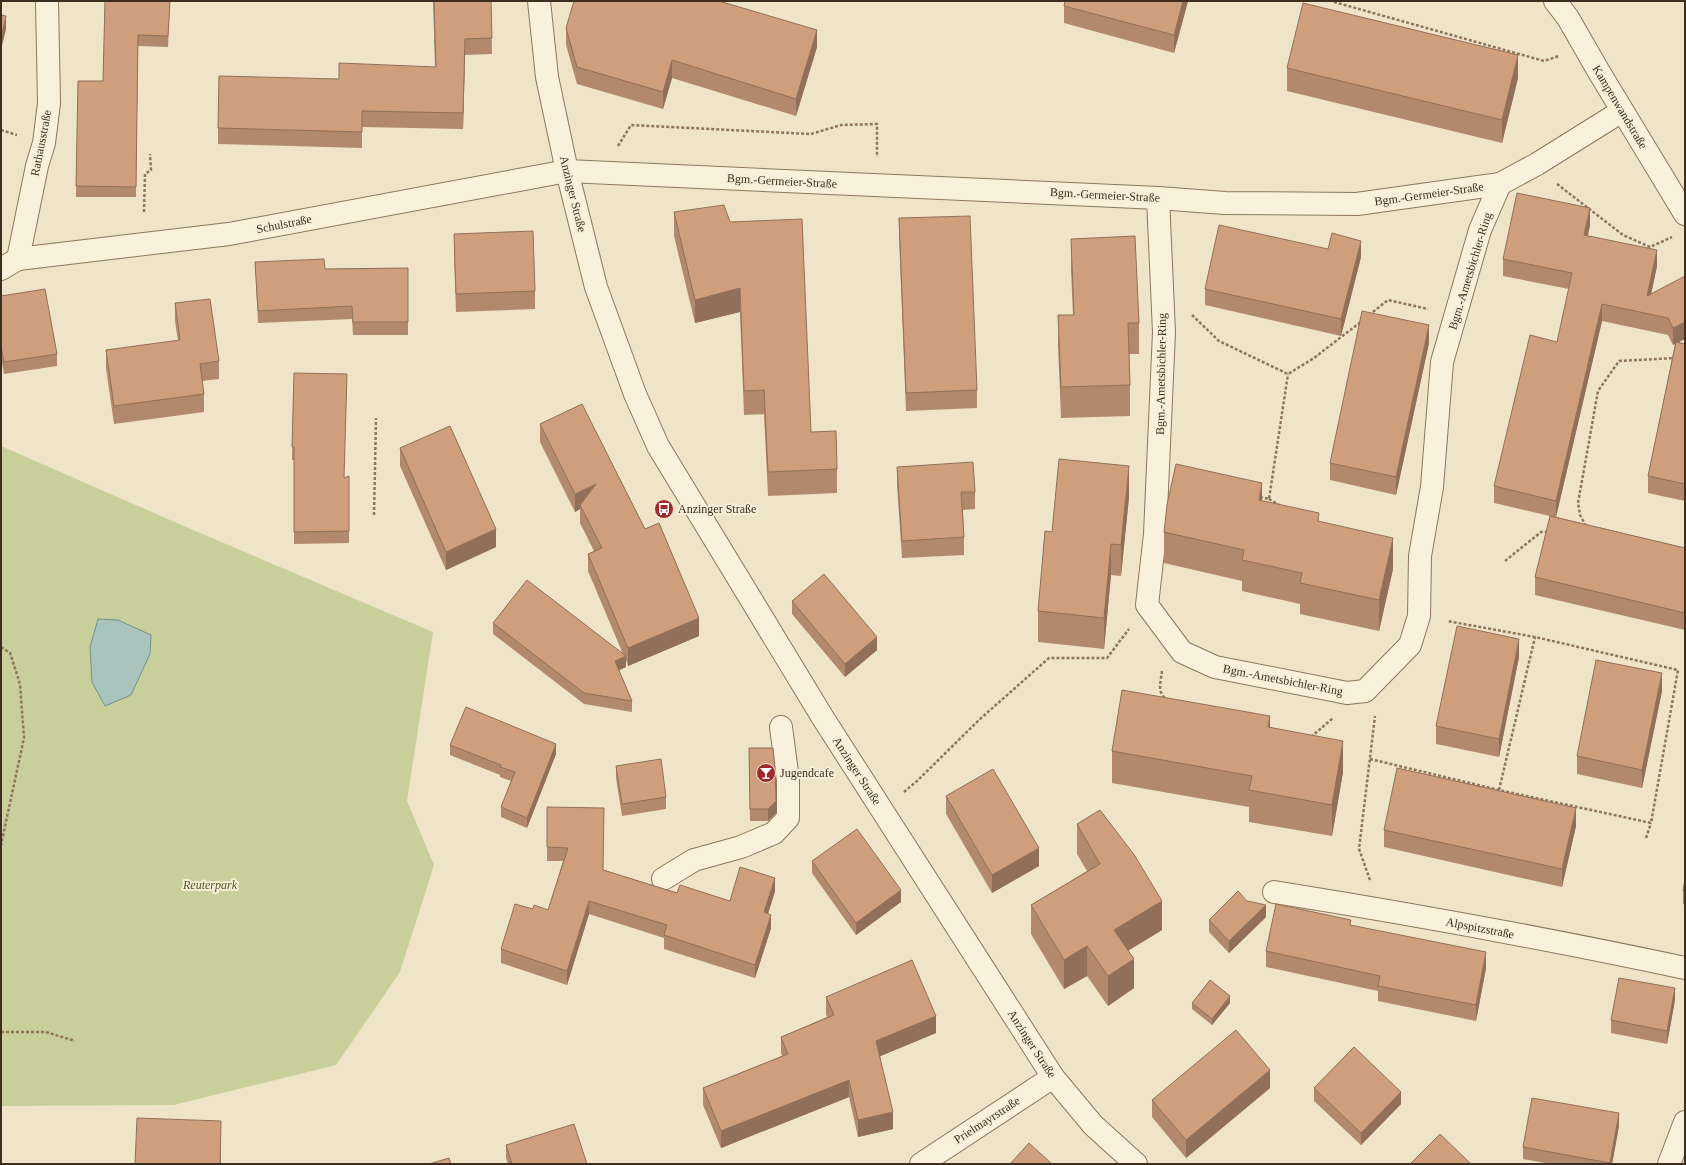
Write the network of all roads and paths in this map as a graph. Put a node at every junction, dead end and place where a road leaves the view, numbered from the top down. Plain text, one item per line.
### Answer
1 (47, 1) edge
2 (539, 1) edge
3 (1555, 1) edge
4 (1334, 2) dead end
5 (1565, 54) dead end
6 (1622, 111) junction
7 (618, 146) dead end
8 (150, 154) dead end
9 (877, 162) dead end
10 (1537, 164) junction
11 (567, 172) junction
12 (1500, 184) junction
13 (1158, 198) junction
14 (144, 212) dead end
15 (1685, 214) edge
16 (1674, 236) dead end
17 (10, 264) edge
18 (1162, 285) junction
19 (1456, 315) junction
20 (1678, 357) edge
21 (1288, 374) junction
22 (376, 418) dead end
23 (1254, 496) edge
24 (1269, 499) junction
25 (1282, 507) edge
26 (374, 515) dead end
27 (1588, 530) edge
28 (1549, 532) edge
29 (1505, 561) dead end
30 (1147, 605) junction
31 (1419, 616) junction
32 (1170, 635) junction
33 (1534, 637) junction
34 (1, 647) edge
35 (1372, 684) junction
36 (1168, 700) edge
37 (781, 727) dead end
38 (1304, 736) edge
39 (1370, 759) junction
40 (1499, 790) junction
41 (900, 795) dead end
42 (1651, 823) junction
43 (1646, 838) dead end
44 (1, 845) edge
45 (663, 880) dead end
46 (1371, 882) dead end
47 (1274, 892) dead end
48 (1685, 968) edge
49 (1, 1032) edge
50 (75, 1041) dead end
51 (1053, 1077) junction
52 (1685, 1122) edge
53 (921, 1164) edge
54 (1136, 1164) edge
55 (1669, 1164) edge

1 - 17 street, Rathausstraße
2 - 11 street, Anzinger Straße
3 - 6 street, Kampenwandstraße
4 - 5 path
6 - 10 street, Bgm.-Germeier-Straße
6 - 15 street, Kampenwandstraße
7 - 9 path
8 - 14 path
10 - 12 street, Bgm.-Germeier-Straße
10 - 16 path
11 - 13 street, Bgm.-Germeier-Straße
11 - 17 street, Schulstraße
11 - 51 street, Anzinger Straße
12 - 13 street, Bgm.-Germeier-Straße
12 - 19 street, Bgm.-Ametsbichler-Ring
13 - 18 street, Bgm.-Ametsbichler-Ring
18 - 21 path
18 - 30 street, Bgm.-Ametsbichler-Ring
19 - 21 path
19 - 31 street, Bgm.-Ametsbichler-Ring
20 - 27 path
21 - 24 path
22 - 26 path
23 - 24 path
24 - 25 path
28 - 29 path
30 - 32 street, Bgm.-Ametsbichler-Ring
30 - 41 path
31 - 33 path
31 - 35 street, Bgm.-Ametsbichler-Ring
32 - 35 street, Bgm.-Ametsbichler-Ring
32 - 36 path
33 - 40 path
33 - 42 path
34 - 44 path
35 - 38 path
35 - 39 path
37 - 45 street
39 - 40 path
39 - 46 path
40 - 42 path
42 - 43 path
47 - 48 street, Alpspitzstraße
49 - 50 path
51 - 53 street, Prielmayrstraße
51 - 54 street, Anzinger Straße
52 - 55 street

